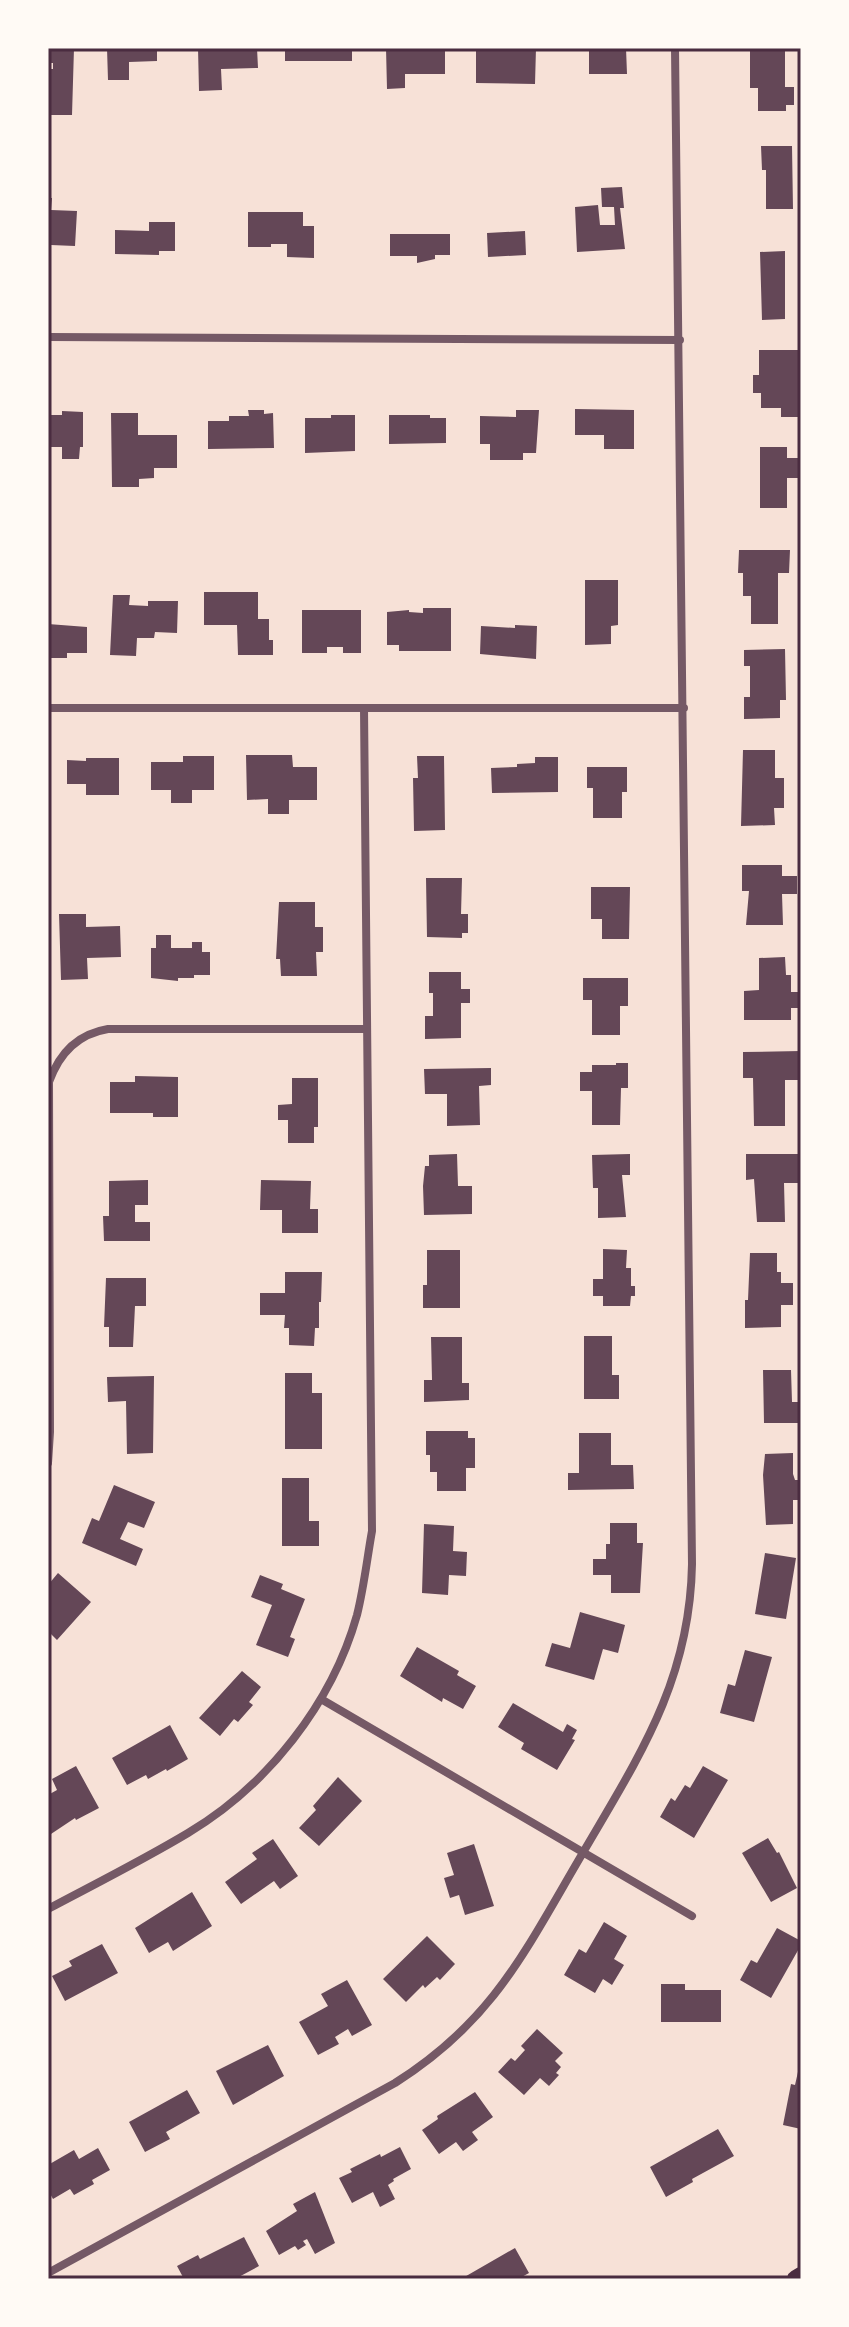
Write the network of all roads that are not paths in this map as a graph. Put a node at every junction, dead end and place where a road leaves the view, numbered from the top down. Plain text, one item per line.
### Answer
1 (675, 48) edge
2 (48, 337) edge
3 (680, 340) junction
4 (48, 708) edge
5 (364, 708) junction
6 (684, 708) junction
7 (367, 1029) junction
8 (48, 1463) edge
9 (321, 1699) junction
10 (583, 1852) junction
11 (48, 1909) edge
12 (692, 1916) dead end
13 (48, 2273) edge

1 - 3 street
2 - 3 street
3 - 6 street
4 - 5 street
5 - 6 street
5 - 7 street
6 - 10 street
7 - 8 street
7 - 9 street
9 - 10 street
9 - 11 street
10 - 12 street
10 - 13 street

